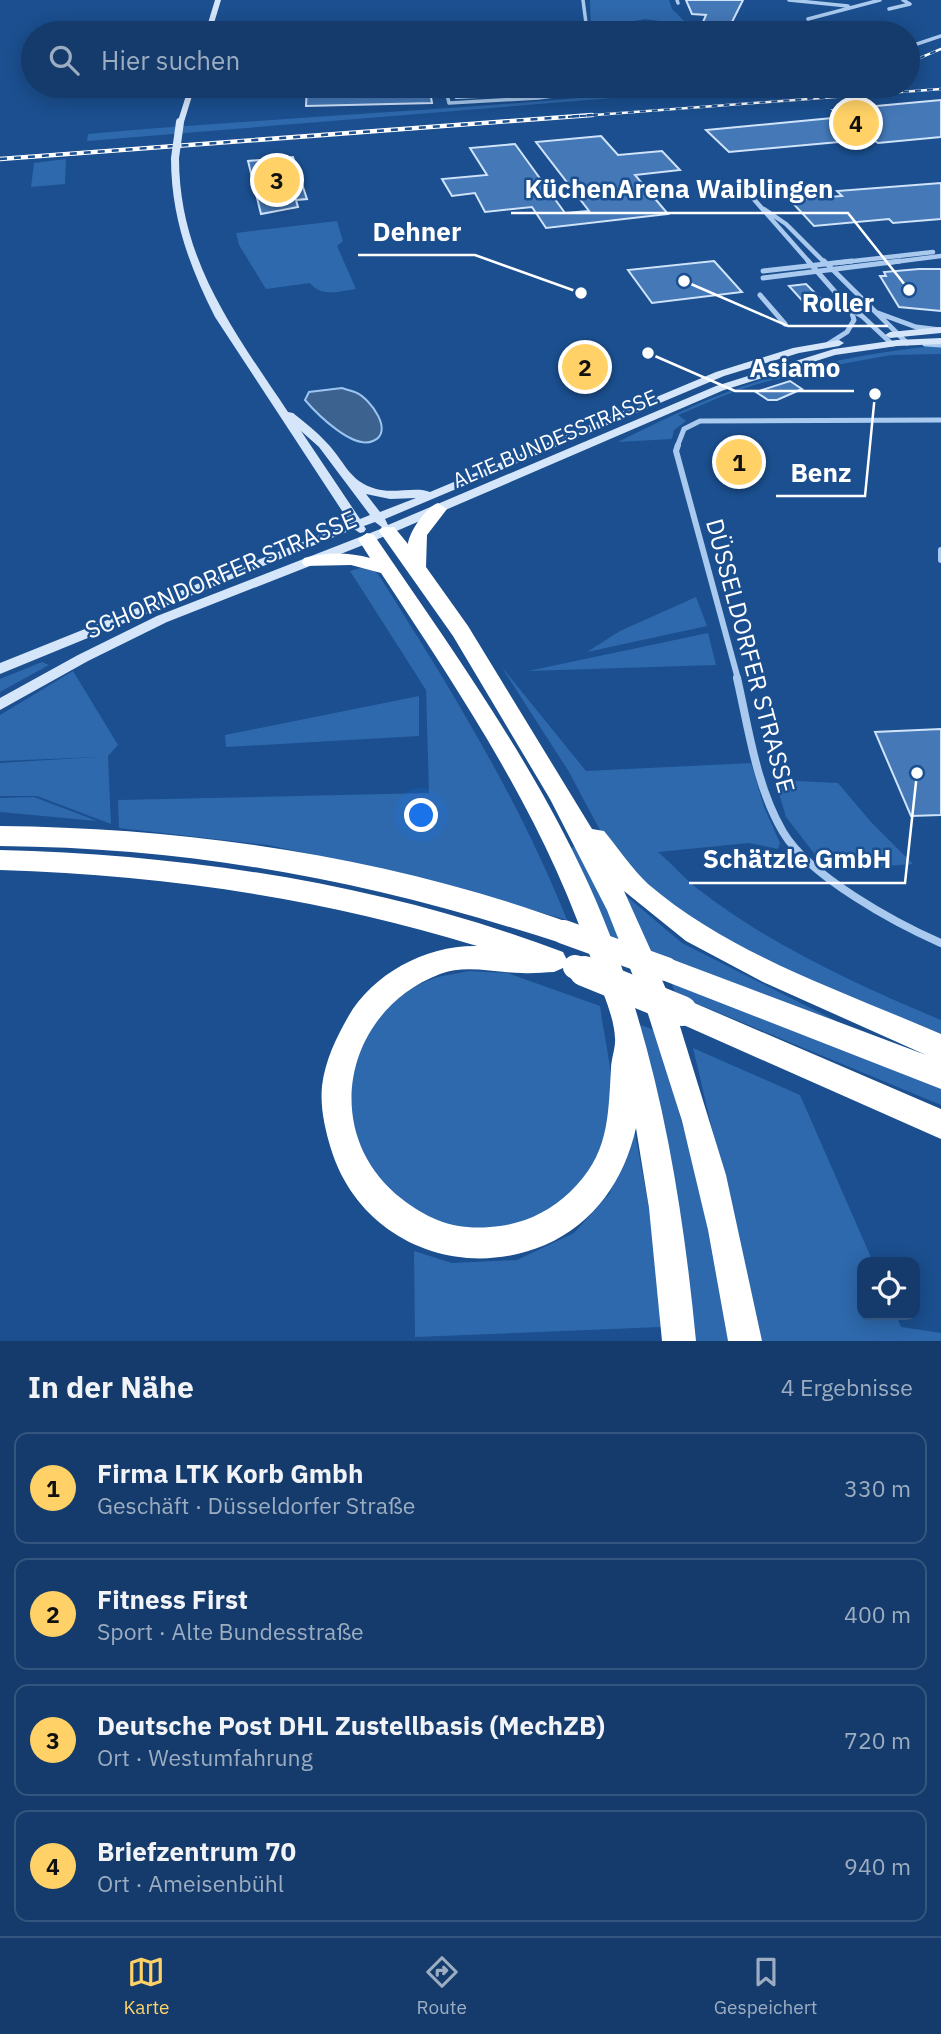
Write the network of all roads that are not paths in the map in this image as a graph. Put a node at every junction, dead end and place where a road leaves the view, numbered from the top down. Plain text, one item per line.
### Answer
1 (218, 0) edge
2 (583, 0) edge
3 (789, 0) edge
4 (880, 0) edge
5 (903, 0) edge
6 (854, 7) junction
7 (889, 9) dead end
8 (808, 19) dead end
9 (212, 21) edge
10 (586, 21) edge
11 (941, 36) edge
12 (920, 43) edge
13 (188, 98) edge
14 (448, 98) edge
15 (538, 98) edge
16 (744, 188) dead end
17 (764, 209) junction
18 (941, 253) edge
19 (818, 257) junction
20 (825, 264) junction
21 (852, 264) junction
22 (812, 266) junction
23 (831, 270) junction
24 (763, 271) dead end
25 (815, 272) junction
26 (763, 278) dead end
27 (839, 278) junction
28 (760, 295) dead end
29 (850, 309) junction
30 (871, 309) junction
31 (785, 324) dead end
32 (941, 330) edge
33 (891, 338) junction
34 (941, 343) edge
35 (828, 344) junction
36 (285, 412) junction
37 (941, 420) edge
38 (354, 483) junction
39 (439, 500) junction
40 (383, 523) junction
41 (362, 532) junction
42 (311, 562) junction
43 (416, 568) junction
44 (387, 569) junction
45 (0, 669) edge
46 (0, 705) edge
47 (571, 815) junction
48 (0, 836) edge
49 (0, 860) edge
50 (941, 943) edge
51 (565, 964) junction
52 (630, 1039) junction
53 (941, 1048) edge
54 (941, 1075) edge
55 (941, 1124) edge
56 (679, 1341) edge
57 (745, 1341) edge

1 - 9 main road
2 - 10 street
3 - 6 street
4 - 6 street
5 - 7 street
6 - 8 street
11 - 12 street
13 - 36 main road, bridge
14 - 15 street
16 - 17 street
17 - 19 street
17 - 22 street
18 - 21 street
19 - 20 street
19 - 21 street
20 - 21 street
20 - 22 street
20 - 23 street
21 - 23 street
21 - 27 street
22 - 24 street
22 - 25 street
23 - 25 street
23 - 27 street
25 - 26 street
25 - 29 street
27 - 30 street
28 - 31 street
29 - 33 street
29 - 35 street
30 - 32 street
30 - 33 street
32 - 33 main road, ALTE BUNDESSTRASSE
33 - 34 main road, ALTE BUNDESSTRASSE
33 - 35 main road, ALTE BUNDESSTRASSE
33 - 39 main road, ALTE BUNDESSTRASSE
35 - 39 main road, ALTE BUNDESSTRASSE
36 - 38 main road
36 - 41 main road
37 - 50 street, DÜSSELDORFER STRASSE
38 - 39 main road
38 - 40 main road
39 - 40 main road, ALTE BUNDESSTRASSE
39 - 43 highway
40 - 41 main road, SCHORNDORFER STRASSE
40 - 43 highway
41 - 42 main road, SCHORNDORFER STRASSE
41 - 44 highway
41 - 45 main road, SCHORNDORFER STRASSE
42 - 44 highway
42 - 46 main road, SCHORNDORFER STRASSE
43 - 47 highway
44 - 52 highway
47 - 53 highway
47 - 57 highway
48 - 54 highway, bridge
49 - 51 highway
51 - 52 highway
51 - 55 highway, bridge
52 - 56 highway

